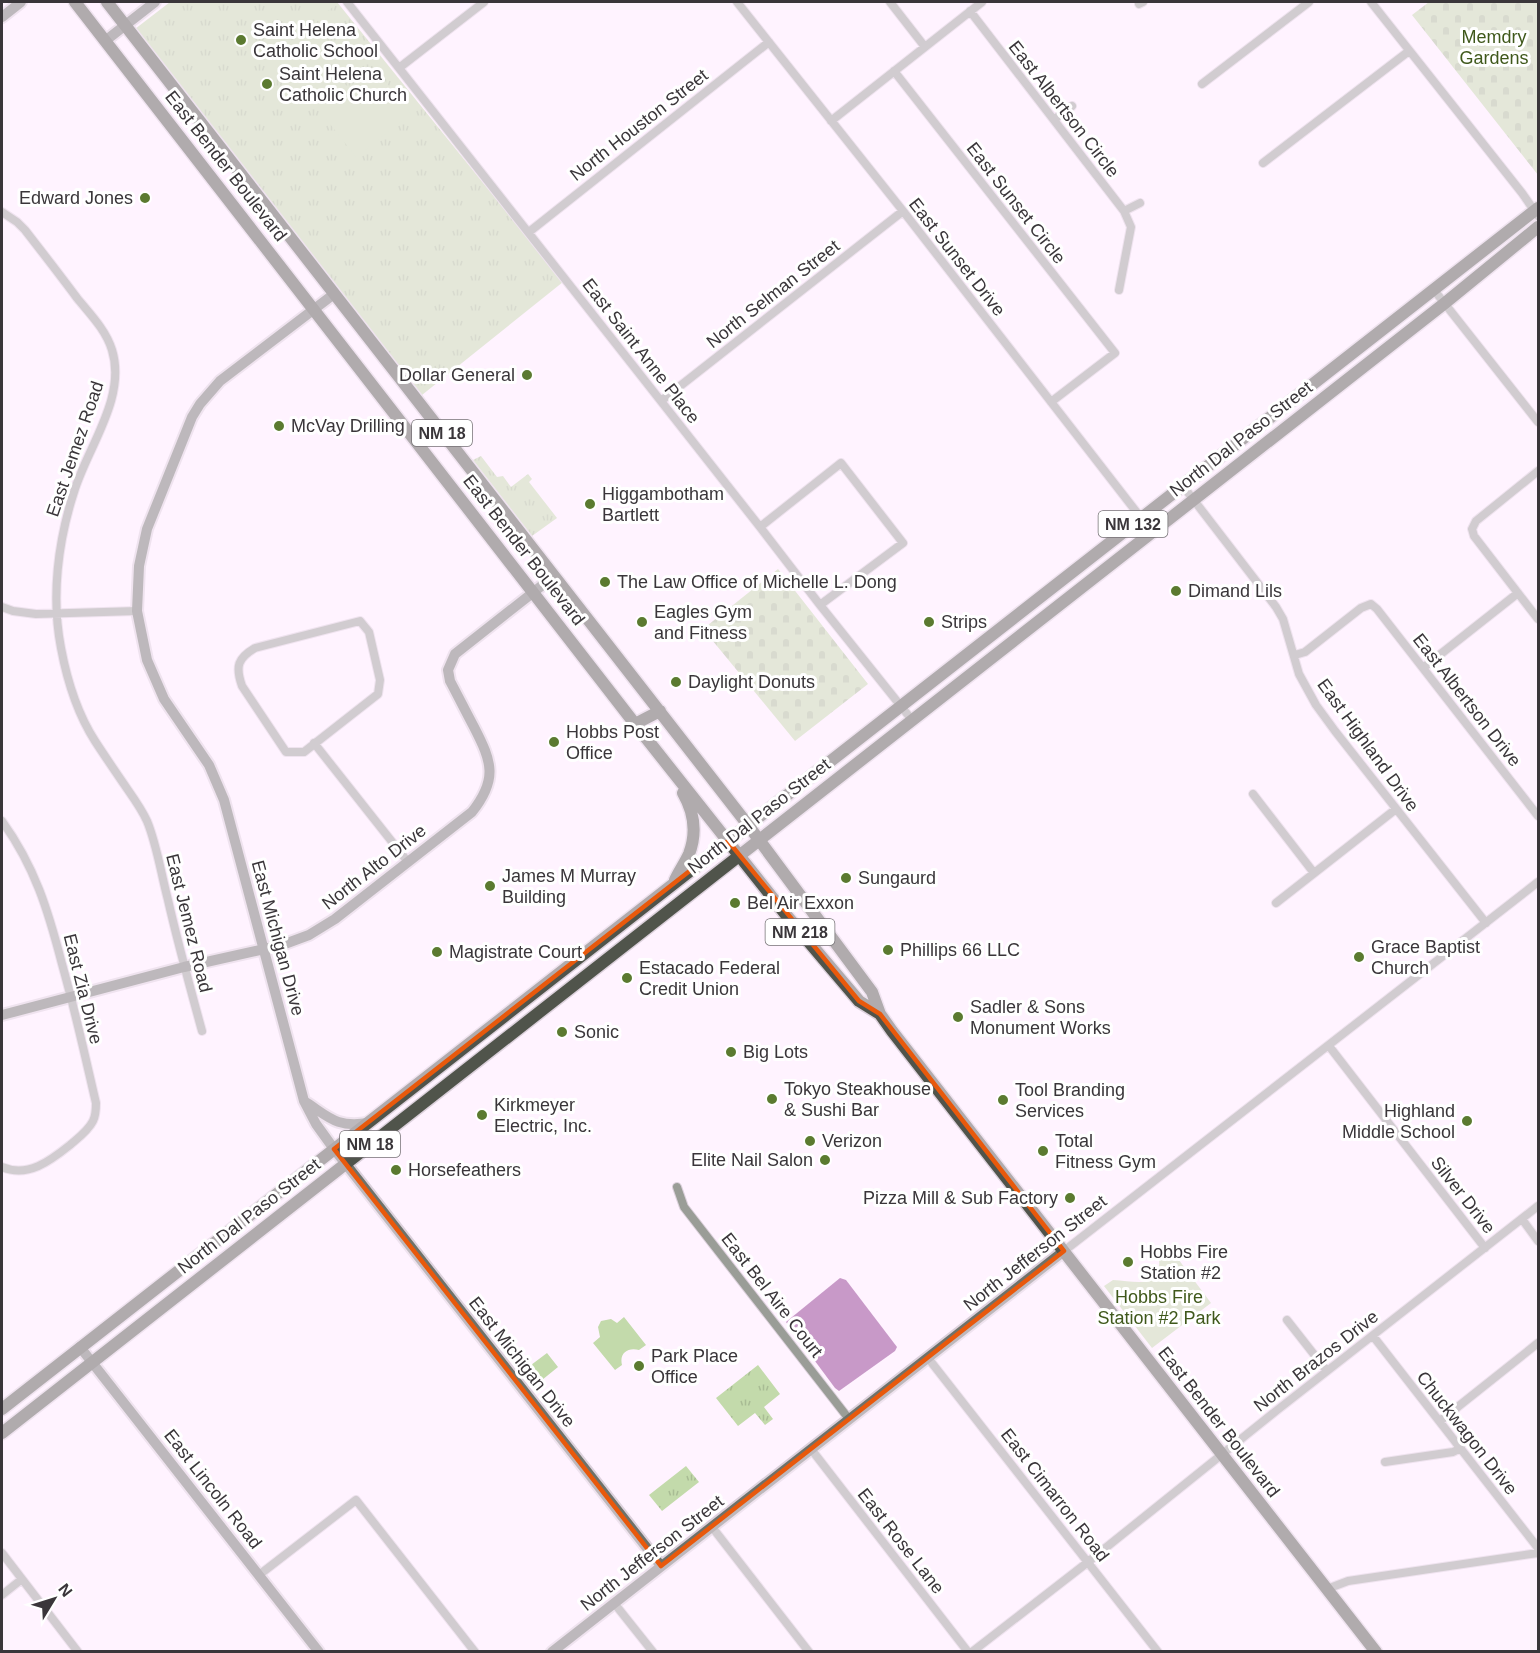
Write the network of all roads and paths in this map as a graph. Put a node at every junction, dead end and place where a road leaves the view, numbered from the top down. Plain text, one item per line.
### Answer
1 (21, 2) edge
2 (75, 2) edge
3 (106, 2) edge
4 (155, 2) edge
5 (347, 2) edge
6 (484, 2) edge
7 (737, 2) edge
8 (890, 2) edge
9 (982, 2) edge
10 (1309, 2) edge
11 (1371, 2) edge
12 (970, 11) junction
13 (2, 17) edge
14 (125, 25) junction
15 (105, 41) junction
16 (769, 42) junction
17 (925, 47) junction
18 (1409, 51) junction
19 (399, 68) junction
20 (894, 71) junction
21 (1202, 84) dead end
22 (1072, 106) dead end
23 (1054, 119) junction
24 (831, 120) junction
25 (1263, 163) dead end
26 (1140, 203) dead end
27 (903, 211) junction
28 (1124, 211) junction
29 (1537, 211) edge
30 (2, 212) edge
31 (1539, 227) edge
32 (529, 232) junction
33 (1119, 290) dead end
34 (1434, 290) junction
35 (334, 294) junction
36 (1445, 303) junction
37 (314, 309) junction
38 (661, 401) junction
39 (1051, 402) junction
40 (1539, 422) edge
41 (1539, 471) edge
42 (1183, 486) junction
43 (1193, 500) junction
44 (1142, 518) junction
45 (760, 527) junction
46 (1152, 532) junction
47 (554, 576) junction
48 (534, 592) junction
49 (1518, 593) junction
50 (820, 605) junction
51 (2, 607) edge
52 (137, 611) junction
53 (56, 613) junction
54 (1539, 619) edge
55 (1294, 655) junction
56 (1423, 668) junction
57 (901, 706) junction
58 (660, 711) junction
59 (912, 720) junction
60 (635, 724) junction
61 (314, 743) junction
62 (678, 778) junction
63 (1253, 794) dead end
64 (1396, 809) junction
65 (1539, 816) edge
66 (2, 821) edge
67 (748, 825) junction
68 (760, 839) junction
69 (728, 841) junction
70 (739, 855) junction
71 (408, 862) junction
72 (1314, 873) junction
73 (1539, 882) edge
74 (673, 884) junction
75 (1276, 903) dead end
76 (1486, 923) junction
77 (265, 949) junction
78 (184, 968) junction
79 (71, 997) junction
80 (880, 1014) junction
81 (2, 1015) edge
82 (202, 1031) dead end
83 (1329, 1046) junction
84 (304, 1101) junction
85 (368, 1123) junction
86 (334, 1149) junction
87 (345, 1164) junction
88 (2, 1170) edge
89 (677, 1187) dead end
90 (1539, 1206) edge
91 (1522, 1220) junction
92 (1539, 1241) edge
93 (1485, 1248) junction
94 (1064, 1251) junction
95 (1287, 1320) dead end
96 (1372, 1336) junction
97 (1539, 1343) edge
98 (80, 1347) junction
99 (928, 1358) junction
100 (92, 1362) junction
101 (1327, 1371) junction
102 (2, 1409) edge
103 (849, 1419) junction
104 (1440, 1421) junction
105 (2, 1433) edge
106 (1461, 1448) junction
107 (811, 1449) junction
108 (1221, 1454) junction
109 (1385, 1462) dead end
110 (712, 1527) junction
111 (1539, 1548) edge
112 (2, 1553) edge
113 (1539, 1553) edge
114 (1088, 1562) junction
115 (661, 1566) junction
116 (259, 1575) junction
117 (22, 1579) junction
118 (1327, 1589) junction
119 (2, 1595) edge
120 (615, 1603) junction
121 (78, 1652) edge
122 (319, 1652) edge
123 (475, 1652) edge
124 (552, 1652) edge
125 (653, 1652) edge
126 (809, 1652) edge
127 (970, 1652) edge
128 (1158, 1652) edge
129 (1376, 1652) edge

1 - 13 street
2 - 15 main road, NM 18
3 - 14 main road, NM 18
4 - 14 street
5 - 19 street, East Saint Anne Place
6 - 19 street
7 - 16 street, East Sunset Drive
8 - 17 street
9 - 12 street
10 - 21 street
11 - 18 street
12 - 17 street
12 - 23 street, East Albertson Circle
14 - 15 street
14 - 35 main road, East Bender Boulevard / NM 18
15 - 37 main road, East Bender Boulevard / NM 18
16 - 24 street, East Sunset Drive
16 - 32 street, North Houston Street
17 - 20 street
18 - 25 street
18 - 29 street
19 - 32 street, East Saint Anne Place
20 - 24 street
20 - 39 street, East Sunset Circle
22 - 23 street
23 - 28 street, East Albertson Circle
24 - 27 street, East Sunset Drive
26 - 28 street
27 - 38 street, North Selman Street
27 - 39 street, East Sunset Drive
28 - 33 street
29 - 34 main road, North Dal Paso Street / NM 132
30 - 53 street, East Jemez Road
31 - 36 main road, North Dal Paso Street / NM 132
32 - 38 street, East Saint Anne Place
34 - 36 street
34 - 42 main road, North Dal Paso Street / NM 132
35 - 37 street, East Michigan Drive
35 - 47 main road, East Bender Boulevard / NM 18
36 - 40 street
36 - 43 main road, North Dal Paso Street / NM 132
37 - 48 main road, East Bender Boulevard / NM 18
37 - 52 street, East Michigan Drive
38 - 45 street, East Saint Anne Place
39 - 44 street, East Sunset Drive
41 - 49 street
42 - 43 street, East Highland Drive
42 - 44 main road, North Dal Paso Street / NM 132
43 - 46 main road, North Dal Paso Street / NM 132
43 - 55 street, East Highland Drive
44 - 46 street, East Sunset Drive
44 - 57 main road, North Dal Paso Street / NM 132
45 - 50 street, East Saint Anne Place
45 - 50 street
46 - 59 main road, North Dal Paso Street / NM 132
47 - 48 street, North Alto Drive
47 - 58 main road, East Bender Boulevard / NM 18
48 - 60 main road, East Bender Boulevard / NM 18
48 - 71 street, North Alto Drive
49 - 54 street
49 - 56 street
50 - 57 street, East Saint Anne Place
51 - 53 street
52 - 53 street
52 - 77 street, East Michigan Drive
53 - 78 street, East Jemez Road
55 - 56 street, East Albertson Drive
55 - 64 street, East Highland Drive
56 - 65 street, East Albertson Drive
57 - 59 street, East Saint Anne Place
57 - 67 main road, North Dal Paso Street / NM 132
58 - 60 main road
58 - 67 main road, East Bender Boulevard / NM 18
59 - 68 main road, North Dal Paso Street / NM 132
60 - 62 main road, East Bender Boulevard / NM 18
61 - 61 street
61 - 71 street
62 - 69 main road, East Bender Boulevard / NM 18
62 - 74 main road
63 - 72 street
64 - 72 street
64 - 76 street, East Highland Drive
66 - 79 street, East Zia Drive
67 - 68 main road, East Bender Boulevard / NM 18
67 - 69 main road, North Dal Paso Street / NM 132
68 - 70 main road, North Dal Paso Street / NM 132
68 - 80 main road, East Bender Boulevard
69 - 70 main road, East Bender Boulevard / NM 218
69 - 74 main road, North Dal Paso Street / NM 18
70 - 80 main road, East Bender Boulevard / NM 218
70 - 87 main road, North Dal Paso Street / NM 18
71 - 77 street, North Alto Drive
72 - 75 street
73 - 76 street, North Jefferson Street
74 - 85 main road, North Dal Paso Street / NM 18
76 - 83 street, North Jefferson Street
77 - 78 street, North Alto Drive
77 - 84 street, East Michigan Drive
78 - 79 street, North Alto Drive
78 - 82 street, East Jemez Road
79 - 81 street, North Alto Drive
79 - 88 street, East Zia Drive
80 - 94 main road, East Bender Boulevard / NM 218
83 - 93 street, Silver Drive
83 - 94 street, North Jefferson Street
84 - 85 street
84 - 86 street, East Michigan Drive
85 - 86 main road, North Dal Paso Street / NM 18
86 - 87 street, East Michigan Drive
86 - 98 main road, North Dal Paso Street / NM 18
87 - 100 main road, North Dal Paso Street / NM 18
87 - 115 street, East Michigan Drive
89 - 103 street, East Bel Aire Court
90 - 91 street, North Brazos Drive
91 - 92 street
91 - 93 street, North Brazos Drive
93 - 96 street, North Brazos Drive
94 - 99 street, North Jefferson Street
94 - 108 main road, East Bender Boulevard / NM 218
95 - 101 street
96 - 101 street, North Brazos Drive
96 - 104 street, Chuckwagon Drive
97 - 104 street
98 - 100 street, East Lincoln Road
98 - 102 main road, North Dal Paso Street / NM 18
99 - 103 street, North Jefferson Street
99 - 114 street, East Cimarron Road
100 - 105 main road, North Dal Paso Street / NM 18
100 - 116 street, East Lincoln Road
101 - 108 street, North Brazos Drive
103 - 107 street, North Jefferson Street
104 - 106 street, Chuckwagon Drive
106 - 109 street
106 - 111 street, Chuckwagon Drive
107 - 110 street, North Jefferson Street
107 - 127 street, East Rose Lane
108 - 114 street, North Brazos Drive
108 - 118 main road, East Bender Boulevard / NM 218
110 - 115 street, North Jefferson Street
110 - 126 street
112 - 117 street
113 - 118 street
114 - 127 street, North Brazos Drive
114 - 128 street, East Cimarron Road
115 - 120 street, North Jefferson Street
116 - 122 street, East Lincoln Road
116 - 123 street
117 - 119 street
117 - 121 street
118 - 129 main road, East Bender Boulevard / NM 218
120 - 124 street, North Jefferson Street
120 - 125 street

